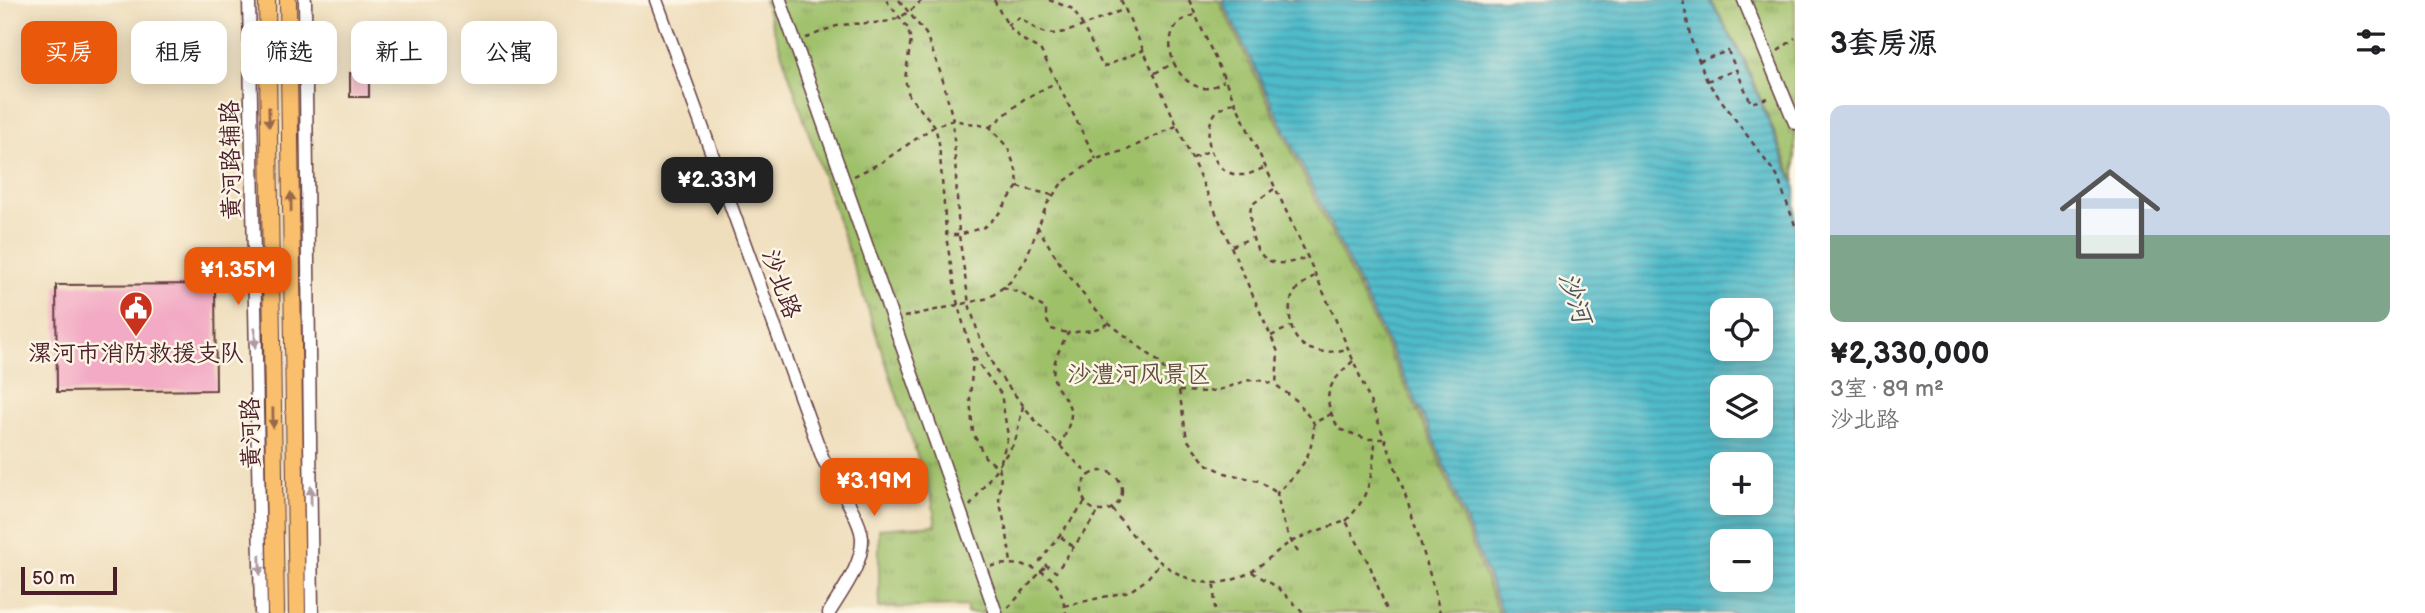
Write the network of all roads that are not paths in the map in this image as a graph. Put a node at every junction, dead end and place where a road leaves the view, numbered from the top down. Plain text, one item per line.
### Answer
1 (248, 0) edge
2 (267, 0) edge
3 (288, 0) edge
4 (305, 0) edge
5 (656, 0) edge
6 (780, 0) edge
7 (1744, 0) edge
8 (1795, 123) edge
9 (261, 613) edge
10 (276, 613) edge
11 (297, 613) edge
12 (312, 613) edge
13 (829, 613) edge
14 (996, 613) edge

1 -> 9 street, 黄河路辅路
2 -> 10 main road, 黄河路
11 -> 3 main road, 黄河路
12 -> 4 street
5 - 13 street, 沙北路
6 - 14 street
7 - 8 street

